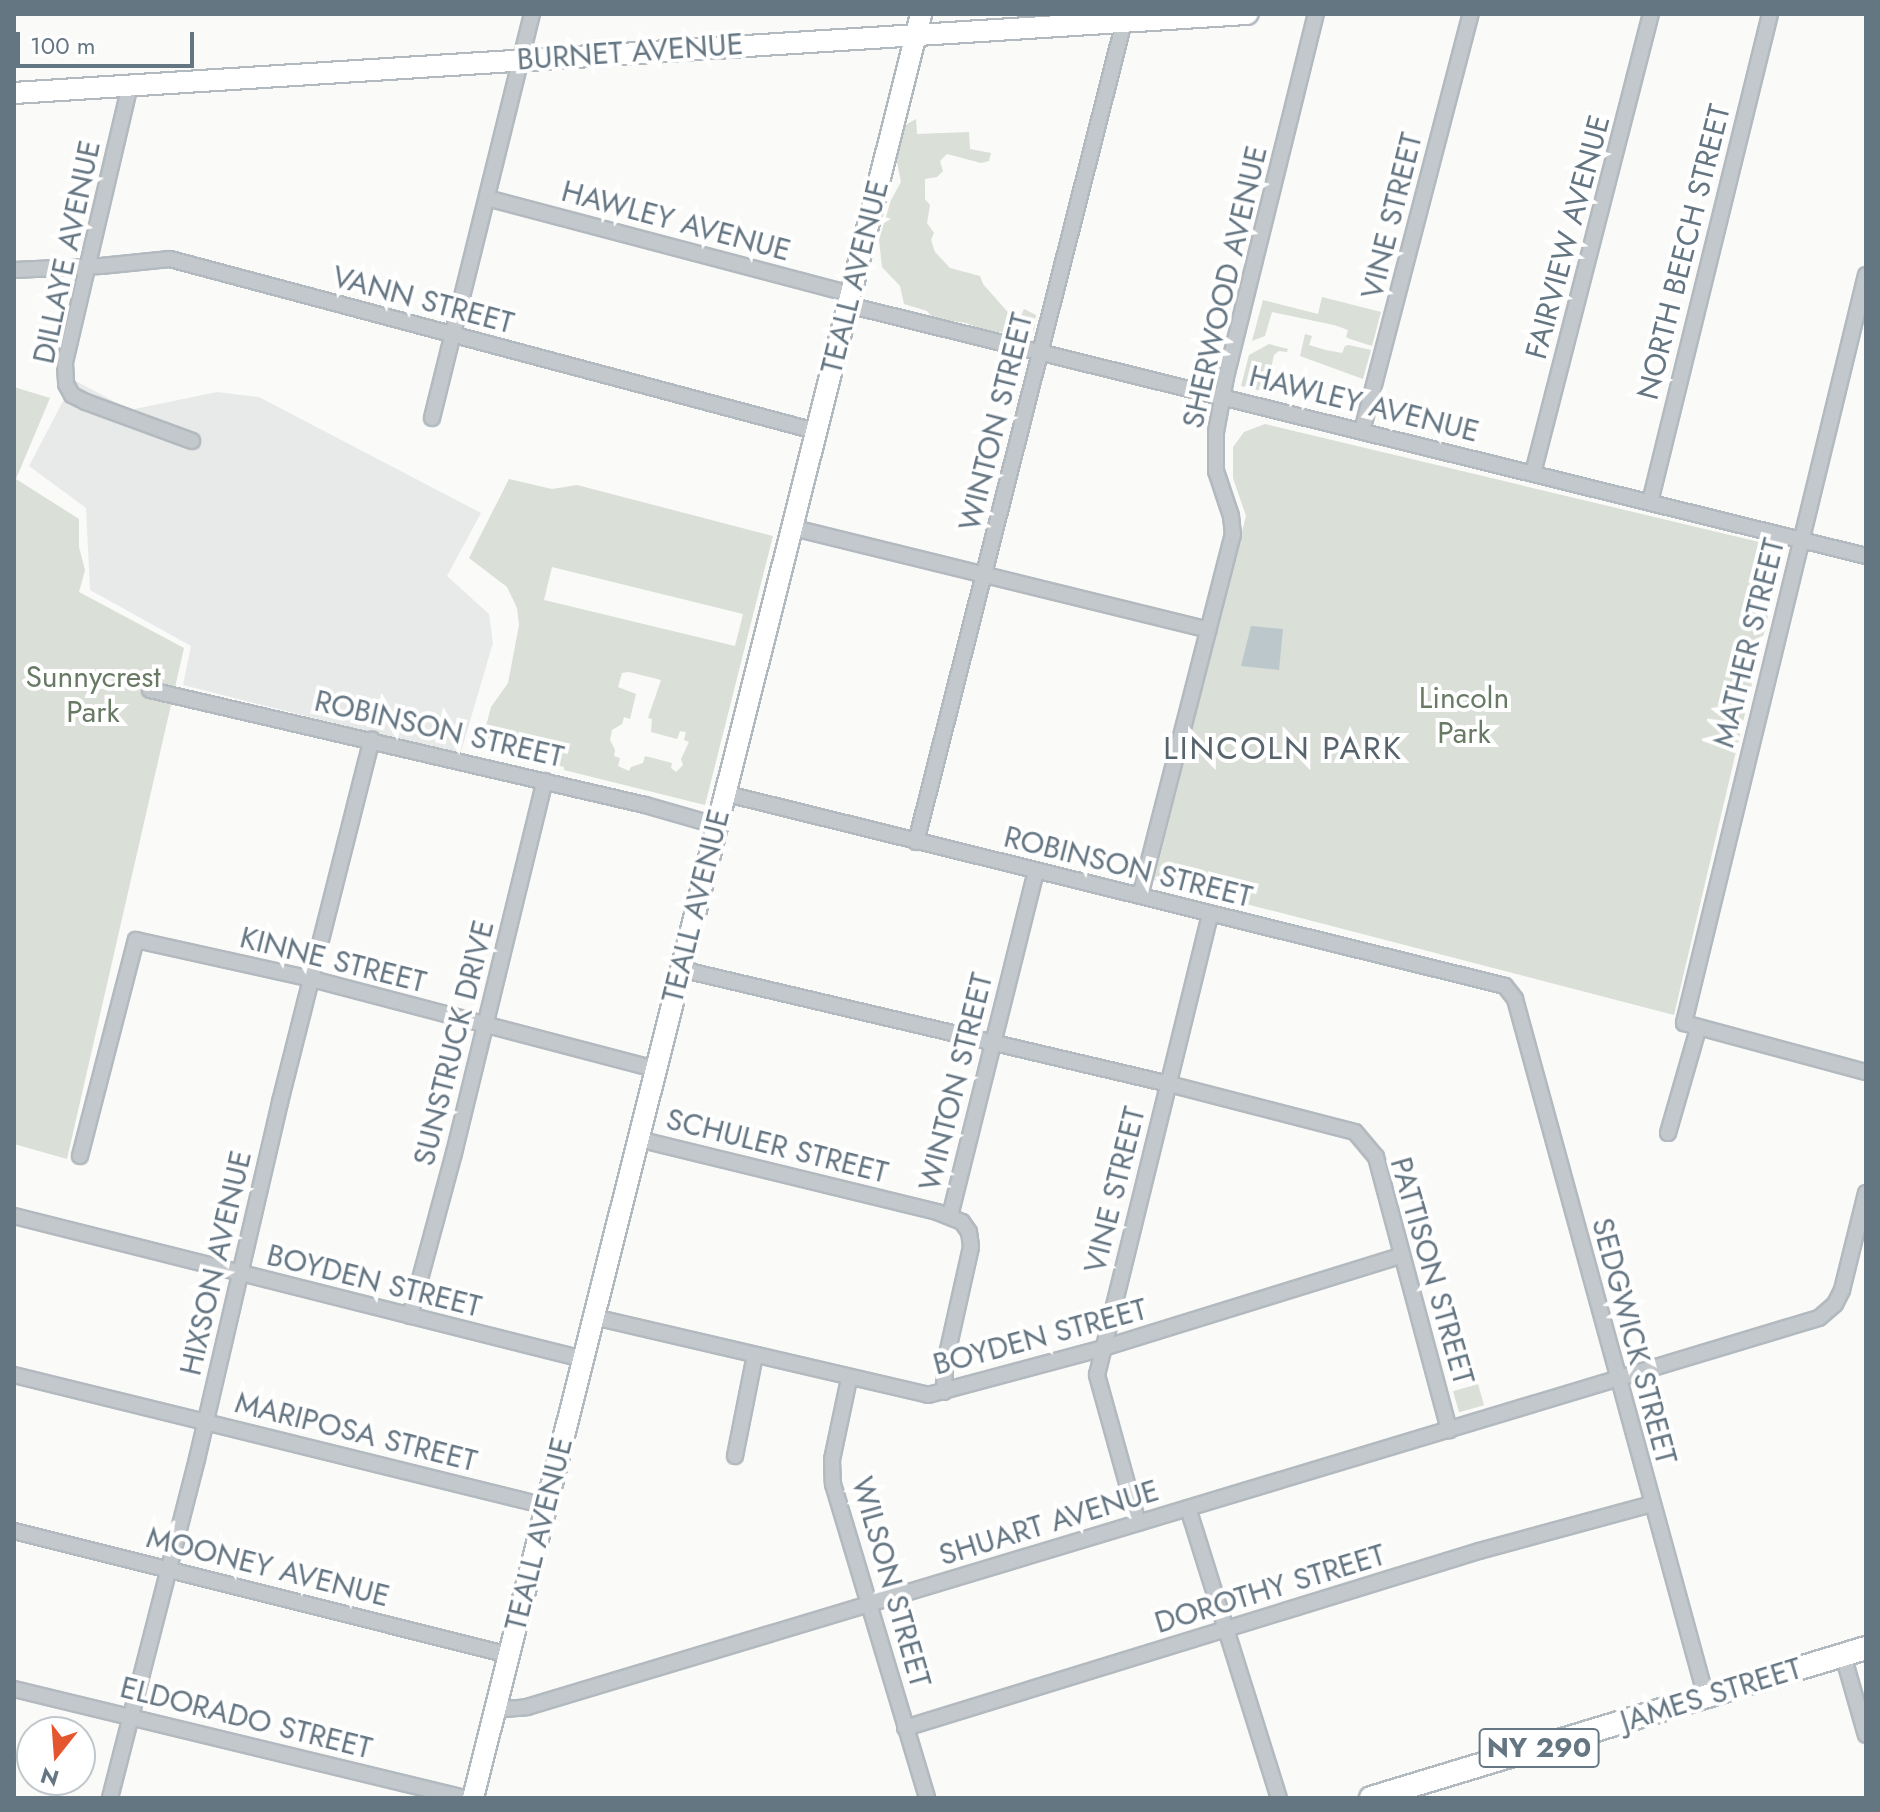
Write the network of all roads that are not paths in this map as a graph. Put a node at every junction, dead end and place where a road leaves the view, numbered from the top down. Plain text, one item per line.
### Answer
1 (532, 14) edge
2 (1247, 14) edge
3 (1316, 14) edge
4 (1471, 14) edge
5 (1651, 14) edge
6 (1770, 14) edge
7 (1125, 18) edge
8 (919, 24) edge
9 (522, 59) junction
10 (130, 85) junction
11 (14, 93) edge
12 (487, 198) junction
13 (87, 267) junction
14 (14, 270) edge
15 (1866, 275) edge
16 (850, 300) junction
17 (453, 334) junction
18 (1040, 353) junction
19 (1223, 396) junction
20 (432, 418) dead end
21 (815, 431) junction
22 (1362, 431) junction
23 (192, 441) dead end
24 (1533, 473) junction
25 (1650, 502) junction
26 (790, 527) junction
27 (1802, 539) junction
28 (1866, 556) edge
29 (984, 576) junction
30 (1209, 630) junction
31 (150, 690) dead end
32 (372, 739) junction
33 (545, 781) junction
34 (723, 793) junction
35 (715, 825) junction
36 (916, 842) junction
37 (1036, 871) junction
38 (1140, 896) junction
39 (1210, 914) junction
40 (680, 969) junction
41 (312, 979) junction
42 (1515, 999) joint
43 (485, 1023) junction
44 (1691, 1026) junction
45 (993, 1042) junction
46 (655, 1069) junction
47 (1866, 1072) edge
48 (1169, 1084) junction
49 (1668, 1133) dead end
50 (638, 1139) junction
51 (80, 1156) dead end
52 (1866, 1193) edge
53 (14, 1216) edge
54 (950, 1216) junction
55 (1401, 1256) junction
56 (241, 1274) junction
57 (410, 1316) junction
58 (594, 1317) junction
59 (1103, 1348) junction
60 (755, 1355) junction
61 (583, 1359) junction
62 (14, 1375) edge
63 (849, 1379) junction
64 (1616, 1380) junction
65 (944, 1392) junction
66 (206, 1422) junction
67 (1449, 1430) junction
68 (735, 1456) dead end
69 (1652, 1504) junction
70 (546, 1506) junction
71 (1188, 1508) junction
72 (1138, 1523) junction
73 (14, 1531) edge
74 (167, 1568) junction
75 (870, 1604) junction
76 (1226, 1630) junction
77 (1866, 1648) edge
78 (509, 1655) junction
79 (1843, 1655) junction
80 (14, 1689) edge
81 (1706, 1697) junction
82 (495, 1710) junction
83 (130, 1716) junction
84 (905, 1728) junction
85 (1866, 1735) edge
86 (1396, 1794) edge
87 (110, 1798) edge
88 (465, 1798) edge
89 (473, 1798) edge
90 (927, 1798) edge
91 (1279, 1798) edge
92 (1372, 1798) edge

1 - 9 street
2 - 7 street, BURNET AVENUE
3 - 19 street, SHERWOOD AVENUE
4 - 22 street, VINE STREET
5 - 24 street, FAIRVIEW AVENUE
6 - 25 street, NORTH BEECH STREET
7 - 8 street, BURNET AVENUE
7 - 18 street, WINTON STREET
8 - 9 street, BURNET AVENUE
8 - 16 street, TEALL AVENUE
9 - 10 street, BURNET AVENUE
9 - 12 street
10 - 11 street, BURNET AVENUE
10 - 13 street, DILLAYE AVENUE
12 - 16 street, HAWLEY AVENUE
12 - 17 street
13 - 14 street, VANN STREET
13 - 17 street, VANN STREET
13 - 23 street, DILLAYE AVENUE
15 - 27 street, MATHER STREET
16 - 18 street, HAWLEY AVENUE
16 - 21 street, TEALL AVENUE
17 - 20 street
17 - 21 street, VANN STREET
18 - 19 street, HAWLEY AVENUE
18 - 29 street, WINTON STREET
19 - 22 street, HAWLEY AVENUE
19 - 30 street, SHERWOOD AVENUE
21 - 26 street, TEALL AVENUE
22 - 24 street, HAWLEY AVENUE
24 - 25 street, HAWLEY AVENUE
25 - 27 street, HAWLEY AVENUE
26 - 29 street
26 - 34 street, TEALL AVENUE
27 - 28 street, HAWLEY AVENUE
27 - 44 street, MATHER STREET
29 - 30 street
29 - 36 street, WINTON STREET
30 - 38 street, SHERWOOD AVENUE
31 - 32 street, ROBINSON STREET
32 - 33 street, ROBINSON STREET
32 - 41 street, HIXSON AVENUE
33 - 35 street, ROBINSON STREET
33 - 43 street, SUNSTRUCK DRIVE
34 - 35 street, TEALL AVENUE
34 - 36 street, ROBINSON STREET
35 - 40 street, TEALL AVENUE
36 - 37 street, ROBINSON STREET
37 - 38 street, ROBINSON STREET
37 - 45 street, WINTON STREET
38 - 39 street, ROBINSON STREET
39 - 42 street, ROBINSON STREET
39 - 48 street, VINE STREET
40 - 45 street, PATTISON STREET
40 - 46 street, TEALL AVENUE
41 - 43 street, KINNE STREET
41 - 51 street, KINNE STREET
41 - 56 street, HIXSON AVENUE
42 - 64 street, SEDGWICK STREET
43 - 46 street, KINNE STREET
43 - 57 street, SUNSTRUCK DRIVE
44 - 47 street
44 - 49 street, MATHER STREET
45 - 48 street, PATTISON STREET
45 - 54 street, WINTON STREET
46 - 50 street, TEALL AVENUE
48 - 55 street, PATTISON STREET
48 - 59 street, VINE STREET
50 - 54 street, SCHULER STREET
50 - 58 street, TEALL AVENUE
52 - 64 street, SHUART AVENUE
53 - 56 street, BOYDEN STREET
54 - 65 street, WINTON STREET
55 - 59 street, BOYDEN STREET
55 - 67 street, PATTISON STREET
56 - 57 street, BOYDEN STREET
56 - 66 street, HIXSON AVENUE
57 - 61 street, BOYDEN STREET
58 - 60 street, BOYDEN STREET
58 - 61 street, TEALL AVENUE
59 - 65 street, BOYDEN STREET
59 - 72 street, VINE STREET
60 - 63 street, BOYDEN STREET
60 - 68 street
61 - 70 street, TEALL AVENUE
62 - 66 street, MARIPOSA STREET
63 - 65 street, BOYDEN STREET
63 - 75 street, WILSON STREET
64 - 67 street, SHUART AVENUE
64 - 69 street, SEDGWICK STREET
66 - 70 street, MARIPOSA STREET
66 - 74 street, HIXSON AVENUE
67 - 71 street, SHUART AVENUE
69 - 76 street, DOROTHY STREET
69 - 81 street, SEDGWICK STREET
70 - 78 street, TEALL AVENUE
71 - 72 street, SHUART AVENUE
71 - 76 street
72 - 75 street, SHUART AVENUE
73 - 74 street, MOONEY AVENUE
74 - 78 street, MOONEY AVENUE
74 - 83 street, HIXSON AVENUE
75 - 82 street, SHUART AVENUE
75 - 84 street, WILSON STREET
76 - 84 street, DOROTHY STREET
76 - 91 street
77 - 79 main road, JAMES STREET / NY 290
78 - 82 street, TEALL AVENUE
79 - 81 main road, JAMES STREET / NY 290
79 - 85 street
80 - 83 street, ELDORADO STREET
81 - 86 main road, JAMES STREET / NY 290
82 - 89 street, TEALL AVENUE
83 - 87 street, HIXSON AVENUE
83 - 88 street, ELDORADO STREET
84 - 90 street, WILSON STREET
86 - 92 main road, JAMES STREET / NY 290

